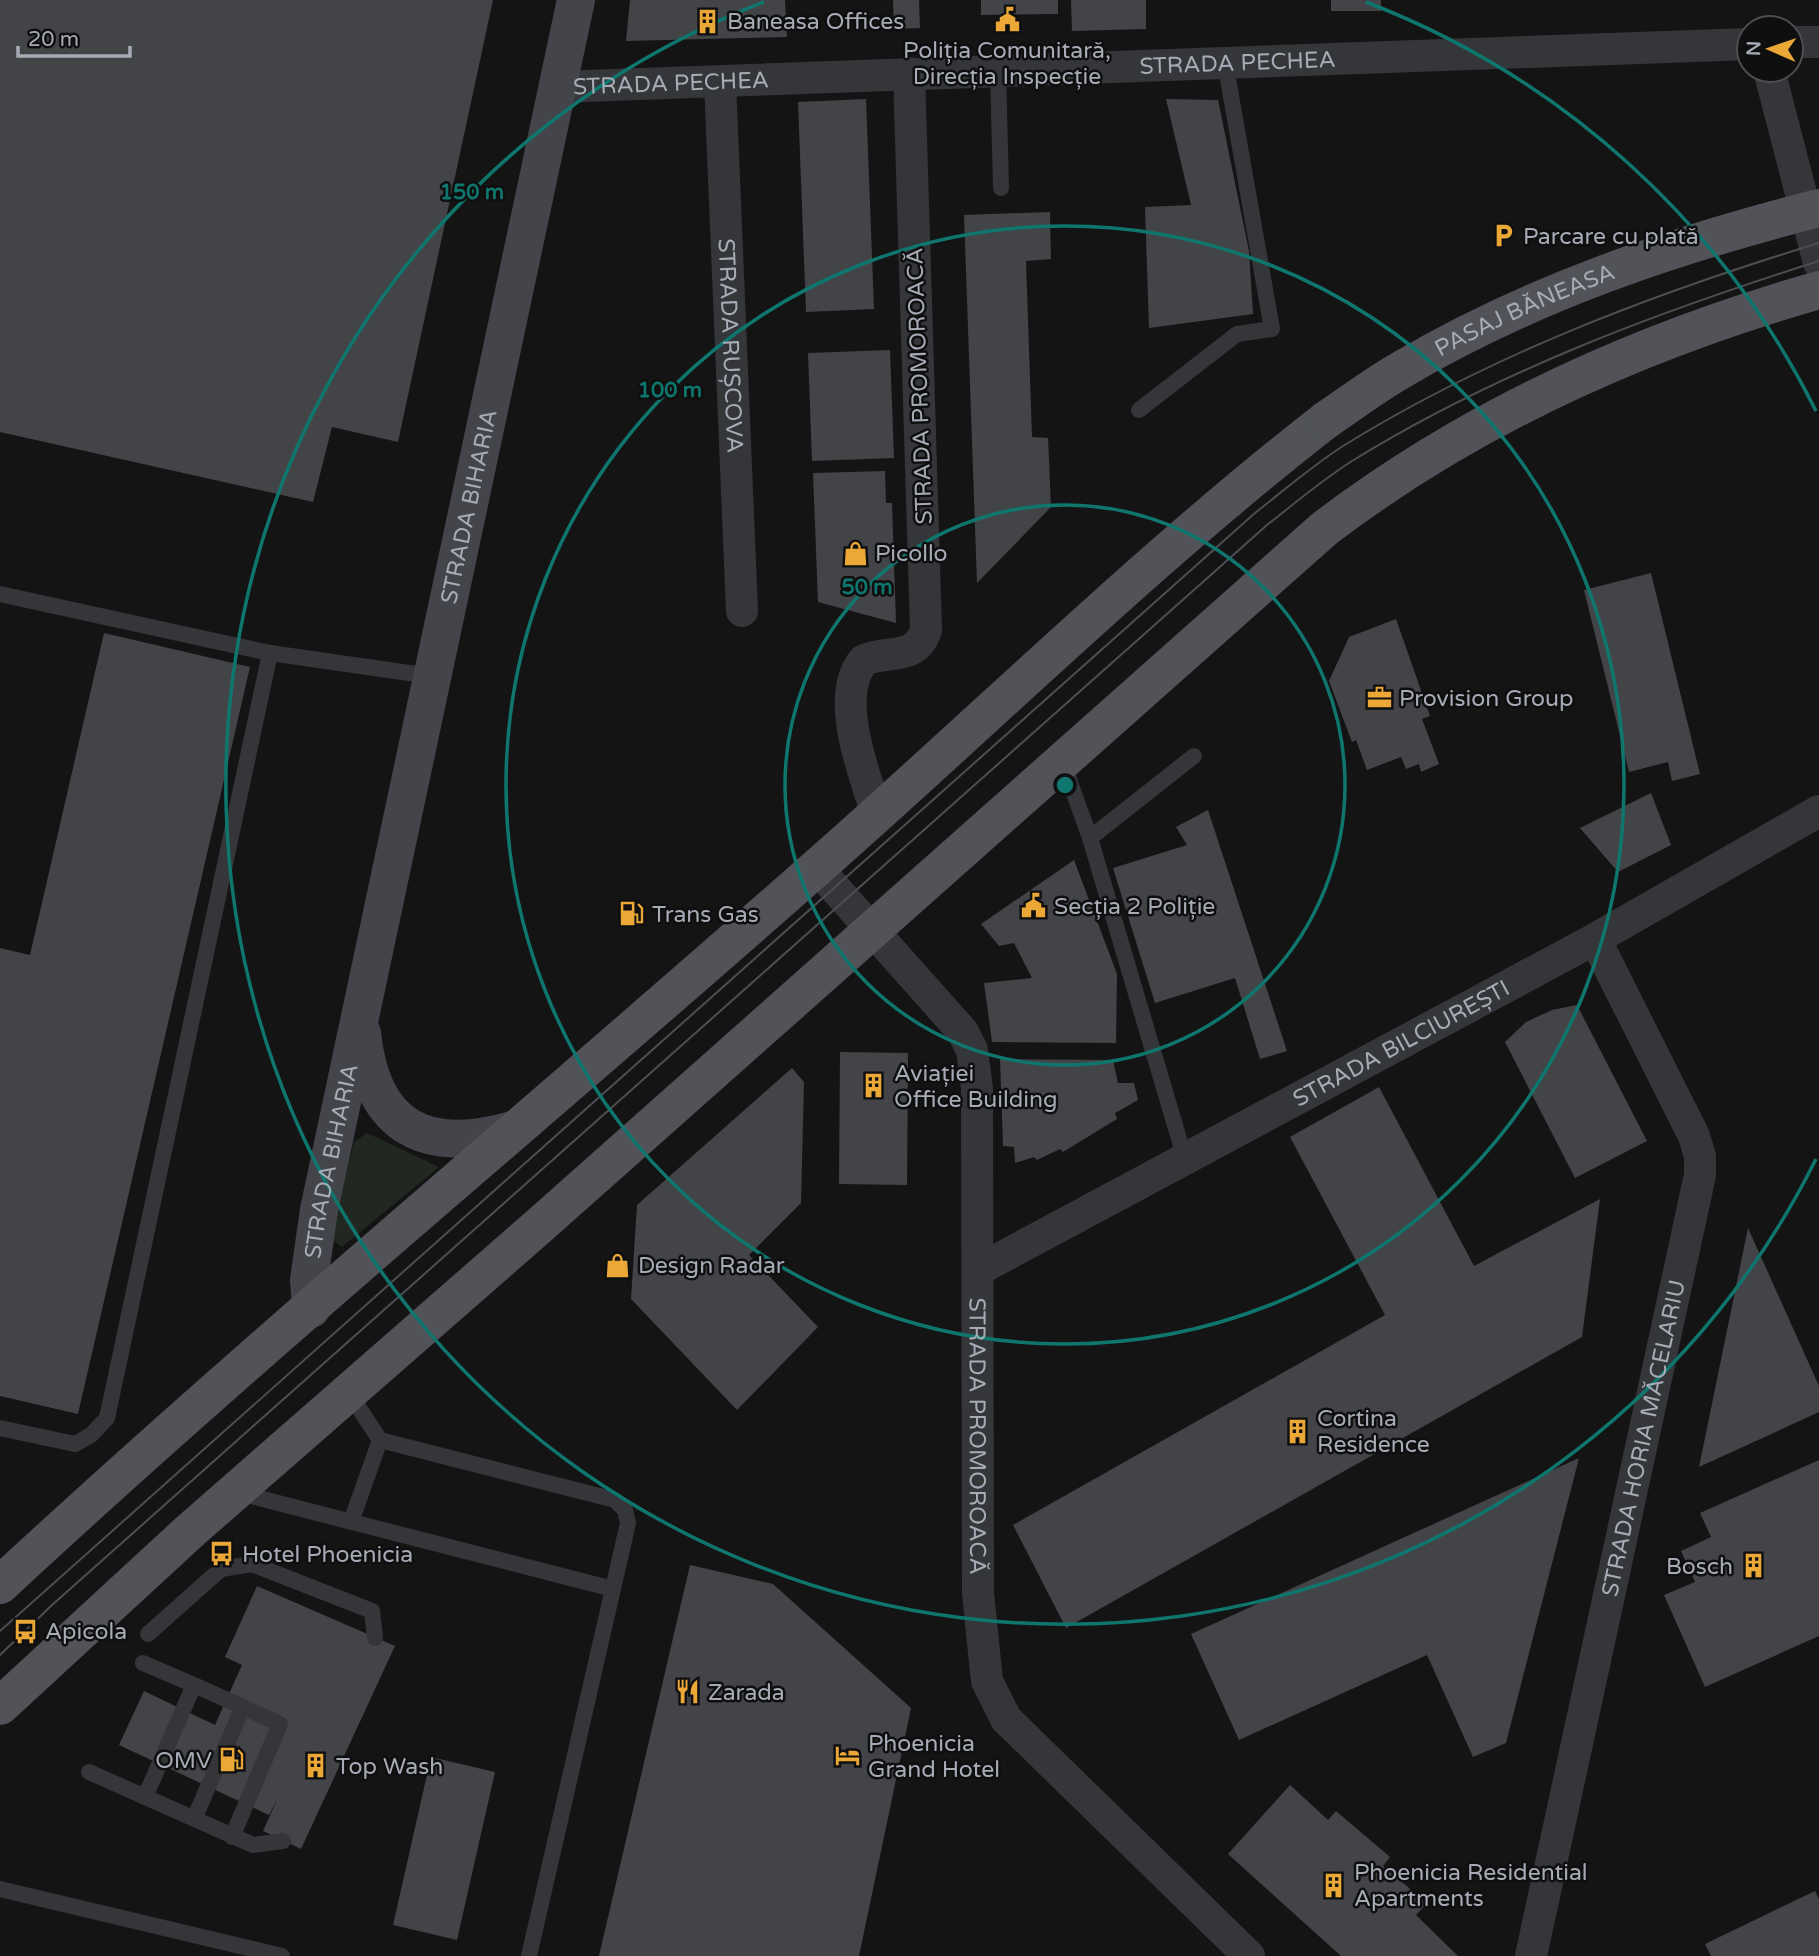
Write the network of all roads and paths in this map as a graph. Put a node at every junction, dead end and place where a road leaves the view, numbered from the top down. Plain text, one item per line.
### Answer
1 (576, 0) edge
2 (1735, 44) edge
3 (1226, 62) junction
4 (998, 70) junction
5 (909, 74) junction
6 (720, 82) junction
7 (1773, 84) edge
8 (557, 87) junction
9 (1001, 188) dead end
10 (1819, 208) edge
11 (1819, 263) edge
12 (1819, 290) edge
13 (1139, 410) dead end
14 (0, 594) edge
15 (742, 611) dead end
16 (270, 653) junction
17 (430, 676) junction
18 (1194, 755) dead end
19 (1063, 763) junction
20 (1819, 811) edge
21 (877, 814) junction
22 (1090, 838) junction
23 (817, 868) junction
24 (872, 932) junction
25 (1595, 939) junction
26 (360, 1014) junction
27 (516, 1129) junction
28 (1185, 1158) junction
29 (978, 1270) junction
30 (311, 1309) junction
31 (349, 1393) junction
32 (0, 1428) edge
33 (380, 1440) junction
34 (233, 1492) junction
35 (351, 1522) junction
36 (0, 1585) edge
37 (612, 1589) junction
38 (148, 1634) dead end
39 (375, 1638) dead end
40 (143, 1662) dead end
41 (194, 1685) junction
42 (0, 1706) edge
43 (243, 1707) junction
44 (89, 1772) dead end
45 (145, 1797) junction
46 (194, 1819) junction
47 (232, 1837) junction
48 (283, 1840) dead end
49 (0, 1889) edge
50 (282, 1956) edge
51 (529, 1956) edge
52 (1249, 1956) edge
53 (1531, 1956) edge

1 - 8 street, STRADA BIHARIA
2 - 3 street, STRADA PECHEA
3 - 4 street, STRADA PECHEA
3 - 13 lane
4 - 5 street, STRADA PECHEA
4 - 9 lane
5 - 6 street, STRADA PECHEA
5 - 21 street, STRADA PROMOROACĂ
6 - 8 street, STRADA PECHEA
6 - 15 street, STRADA RUȘCOVA
7 - 11 street
8 - 17 street, STRADA BIHARIA
10 - 21 main road, PASAJ BĂNEASA, bridge
12 - 19 main road
14 - 16 lane
16 - 17 lane
16 - 32 lane
17 - 26 street, STRADA BIHARIA
18 - 22 lane
19 - 22 lane
19 - 24 main road
20 - 25 street, STRADA BILCIUREȘTI
21 - 23 main road, PASAJ BĂNEASA
22 - 28 lane
23 - 24 street, STRADA PROMOROACĂ
23 - 27 main road, PASAJ BĂNEASA
24 - 29 street, STRADA PROMOROACĂ
24 - 31 main road
25 - 28 street, STRADA BILCIUREȘTI
25 - 53 street, STRADA HORIA MĂCELARIU
26 - 27 street, STRADA BIHARIA
26 - 30 street, STRADA BIHARIA
27 - 30 main road, PASAJ BĂNEASA
28 - 29 street, STRADA BILCIUREȘTI
29 - 52 street, STRADA PROMOROACĂ
30 - 36 main road, PASAJ BĂNEASA
31 - 33 lane
31 - 34 main road
33 - 35 lane
33 - 37 lane
34 - 35 lane
34 - 42 main road
35 - 37 lane
37 - 51 lane
38 - 39 lane
40 - 41 lane
41 - 43 lane
41 - 45 lane
43 - 46 lane
43 - 47 lane
44 - 45 lane
45 - 46 lane
46 - 47 lane
47 - 48 lane
49 - 50 lane

